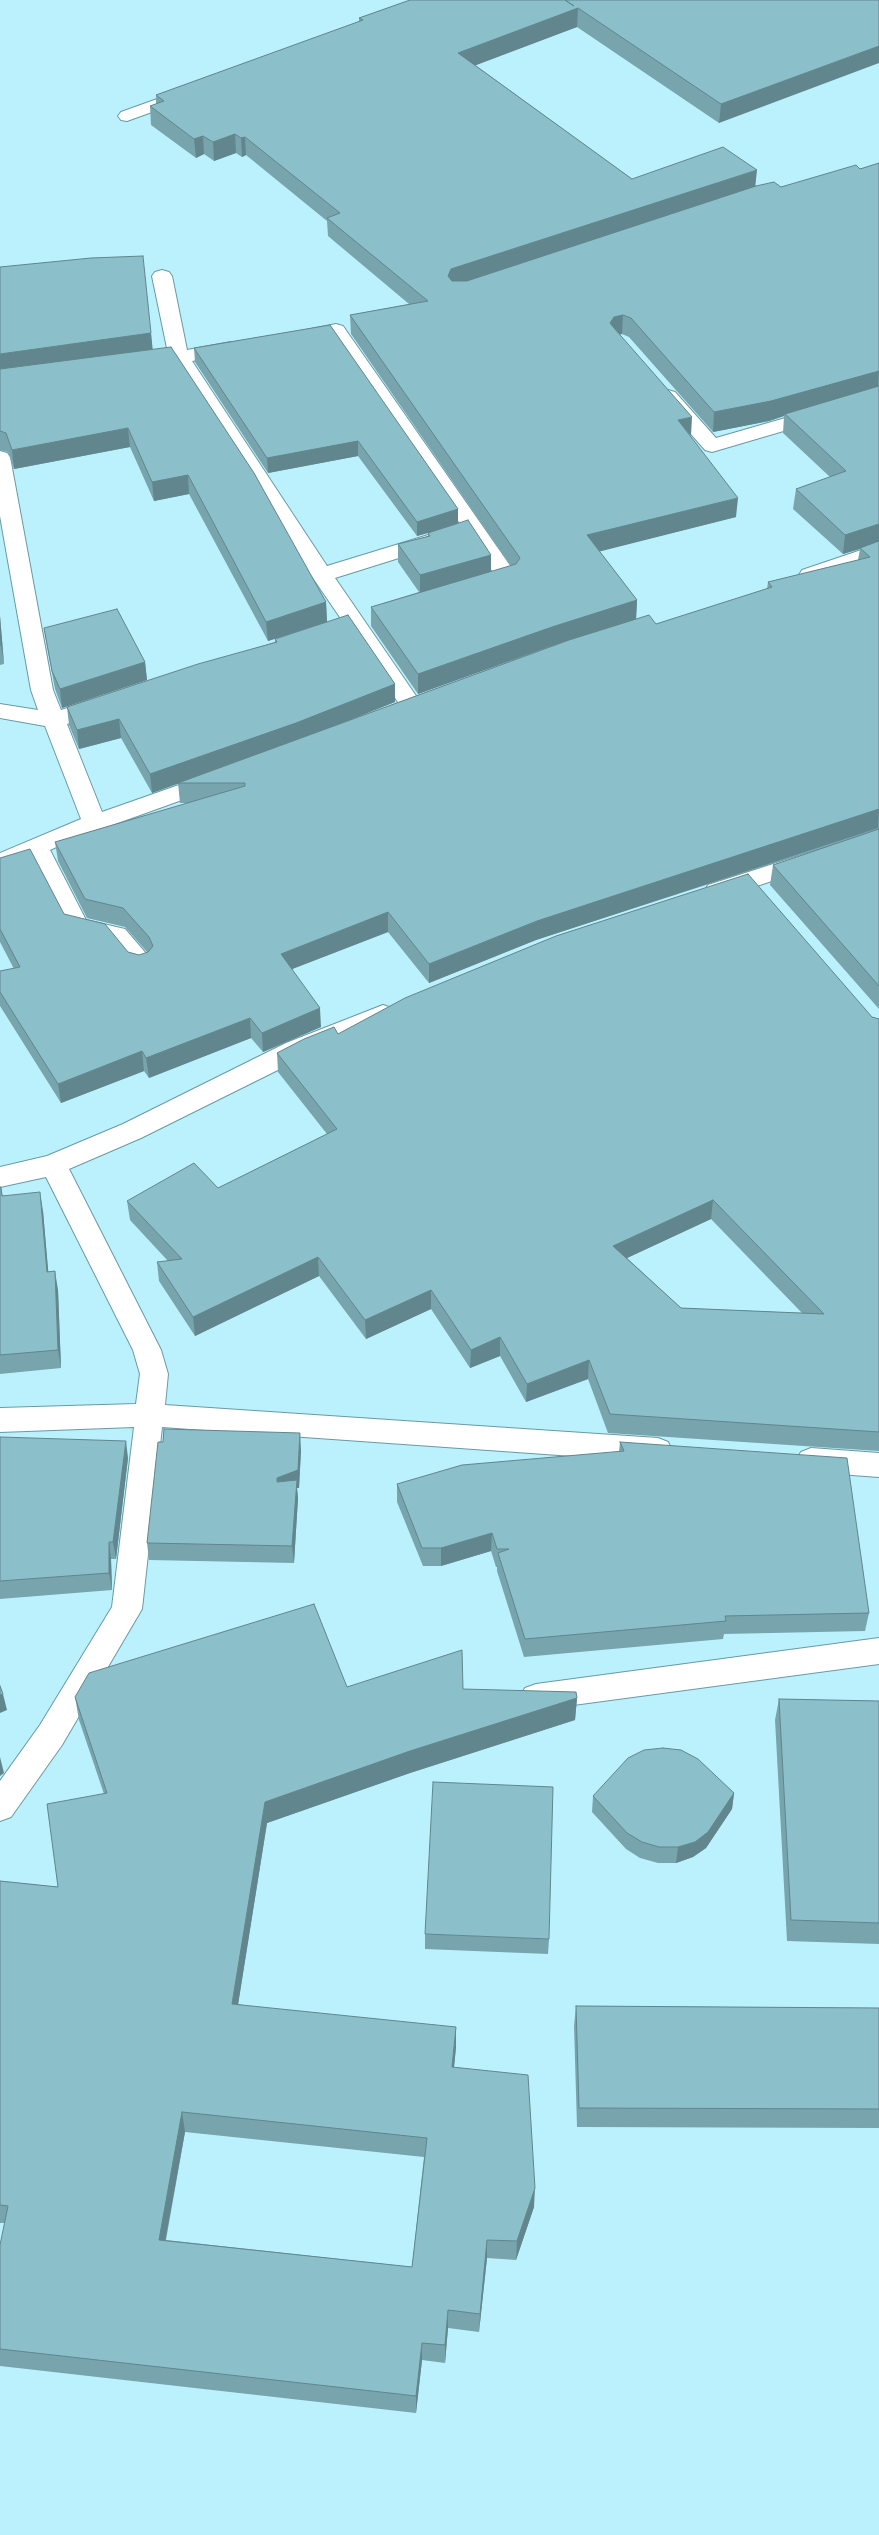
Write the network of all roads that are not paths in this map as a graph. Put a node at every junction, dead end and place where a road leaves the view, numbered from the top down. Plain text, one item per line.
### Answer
1 (200, 88) edge
2 (127, 116) dead end
3 (162, 276) dead end
4 (277, 340) edge
5 (248, 346) edge
6 (179, 357) junction
7 (141, 362) edge
8 (653, 380) edge
9 (879, 397) edge
10 (0, 457) edge
11 (474, 528) junction
12 (879, 552) edge
13 (322, 575) junction
14 (787, 583) edge
15 (459, 591) edge
16 (120, 699) edge
17 (412, 706) edge
18 (0, 712) edge
19 (54, 720) junction
20 (232, 774) edge
21 (94, 822) junction
22 (879, 838) edge
23 (36, 847) junction
24 (0, 864) edge
25 (750, 880) junction
26 (694, 899) edge
27 (770, 902) edge
28 (141, 964) edge
29 (403, 1006) edge
30 (53, 1165) junction
31 (0, 1178) edge
32 (149, 1415) junction
33 (0, 1420) edge
34 (682, 1452) edge
35 (780, 1458) edge
36 (879, 1465) edge
37 (879, 1651) edge
38 (527, 1699) edge
39 (0, 1807) edge

1 - 2 street
3 - 6 street
4 - 11 street
5 - 6 street
6 - 7 street
6 - 13 street
8 - 9 street
10 - 19 street
11 - 13 street
11 - 15 street
12 - 14 street
13 - 17 street
16 - 19 street
18 - 19 street
19 - 21 street
20 - 21 street
21 - 23 street
22 - 25 street
23 - 24 street
23 - 28 street
25 - 26 street
25 - 27 street
29 - 30 street
30 - 31 street
30 - 32 street
32 - 33 street
32 - 34 street
32 - 39 street
35 - 36 street
37 - 38 street

